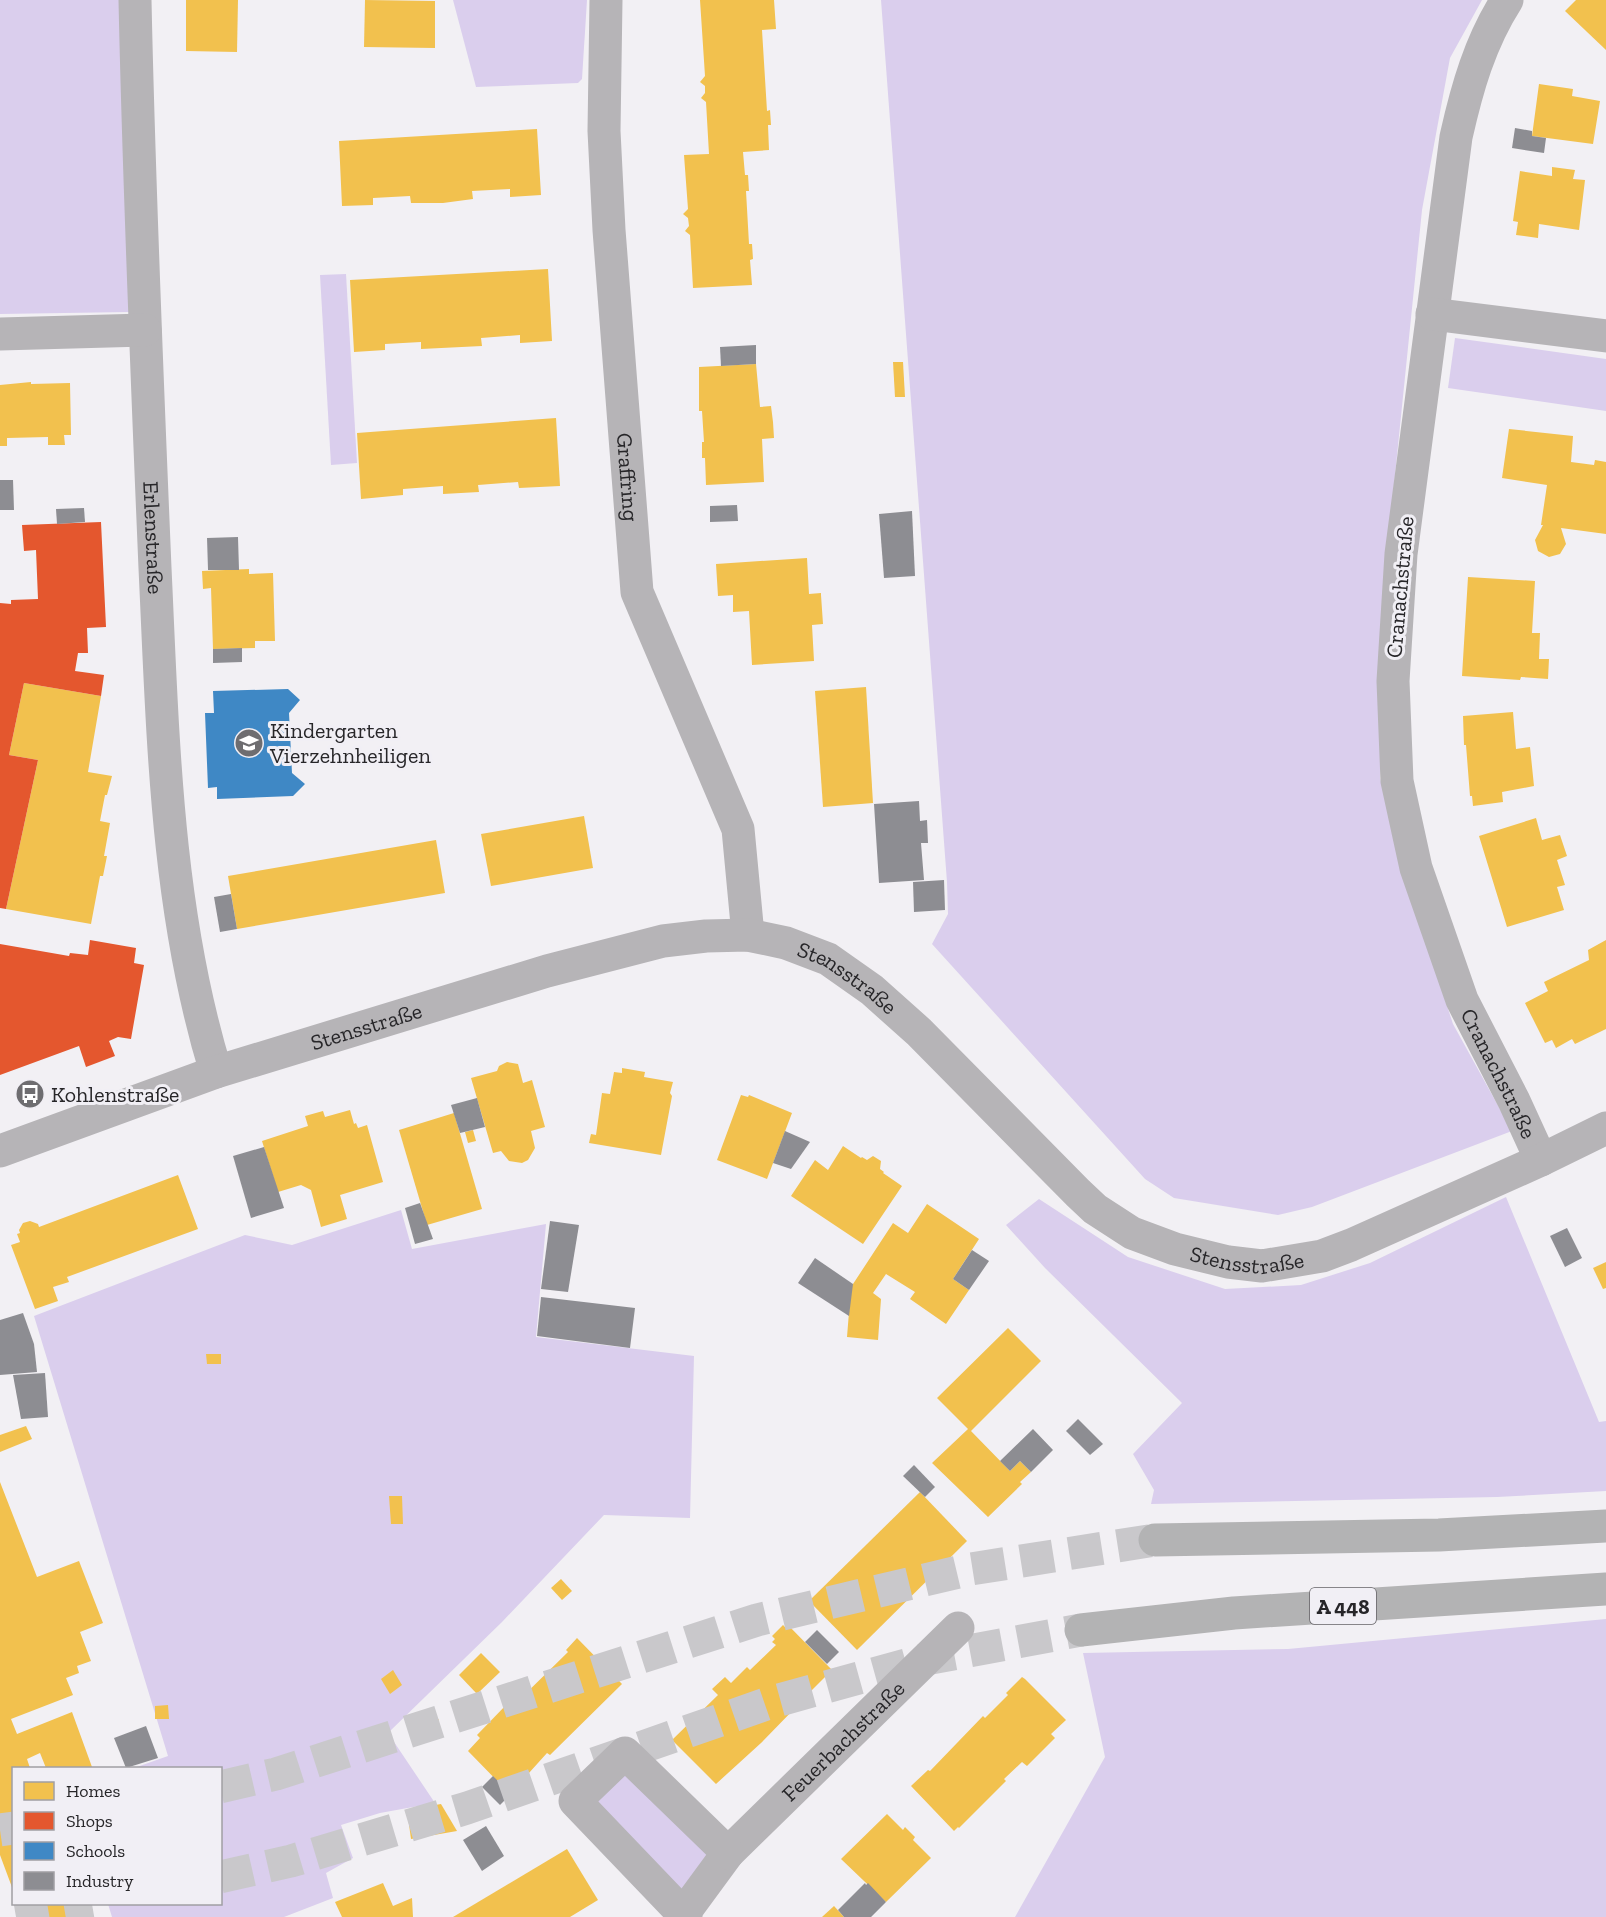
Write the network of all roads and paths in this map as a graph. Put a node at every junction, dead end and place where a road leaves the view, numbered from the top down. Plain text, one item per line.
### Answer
1 (135, 0) edge
2 (606, 0) edge
3 (1507, 0) edge
4 (1432, 314) junction
5 (145, 330) junction
6 (0, 334) edge
7 (1606, 336) edge
8 (748, 935) junction
9 (216, 1072) junction
10 (1606, 1128) edge
11 (0, 1151) edge
12 (1541, 1160) junction
13 (1606, 1526) edge
14 (1155, 1540) tunnel mouth
15 (1606, 1589) edge
16 (957, 1628) dead end
17 (1081, 1629) tunnel mouth
18 (728, 1853) junction
19 (684, 1916) edge

1 - 5 street, Erlenstraße
2 - 8 street, Graffring
3 - 4 street, Cranachstraße
4 - 7 street
4 - 12 street, Cranachstraße
5 - 6 street
5 - 9 street, Erlenstraße
8 - 9 street, Stensstraße
8 - 12 street, Stensstraße
9 - 11 street, Stensstraße
10 - 12 street, Stensstraße
13 - 14 highway
15 - 17 highway, A 448
16 - 18 street, Feuerbachstraße
18 - 19 street, Feuerbachstraße
18 - 19 street, Feuerbachstraße

